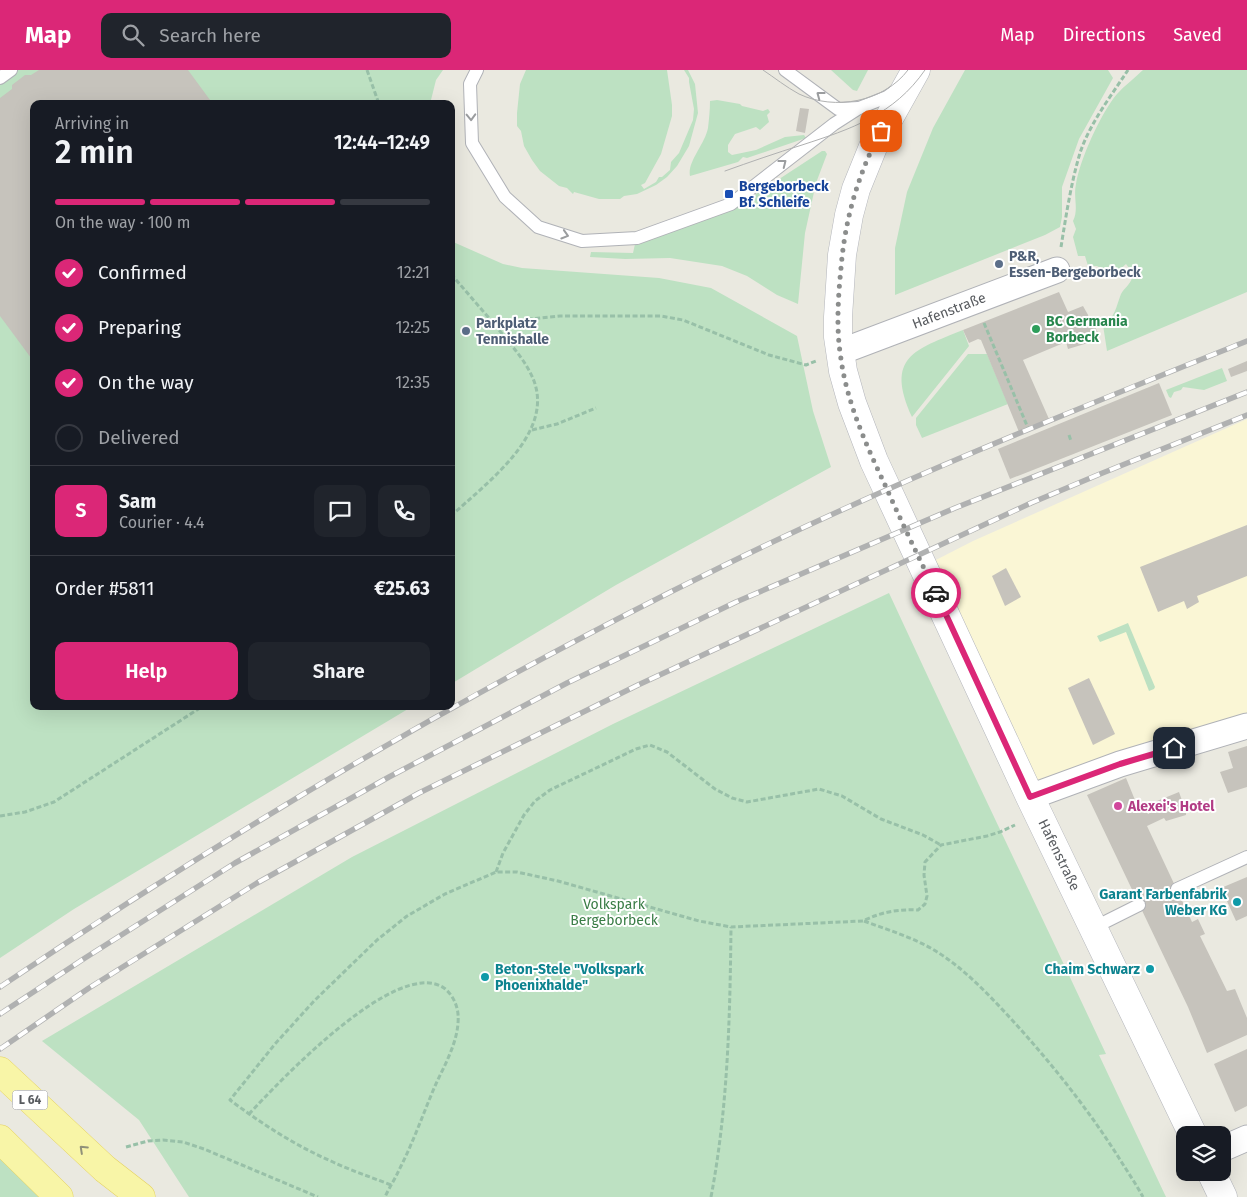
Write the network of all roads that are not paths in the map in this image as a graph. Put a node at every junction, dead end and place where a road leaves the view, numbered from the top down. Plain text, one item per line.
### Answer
1 (11, 70) edge
2 (477, 70) edge
3 (785, 70) edge
4 (913, 75) edge
5 (0, 78) edge
6 (859, 108) junction
7 (1057, 270) road end
8 (840, 352) junction
9 (1247, 726) edge
10 (1034, 806) junction
11 (1247, 857) edge
12 (1176, 889) dead end
13 (1139, 905) dead end
14 (1094, 928) junction
15 (0, 1071) edge
16 (1189, 1126) edge
17 (1247, 1138) edge
18 (0, 1139) edge
19 (1231, 1145) edge
20 (1216, 1181) edge
21 (59, 1197) edge
22 (141, 1197) edge
23 (1224, 1197) edge

1 - 5 lane
2 -> 6 lane
6 -> 3 lane
4 - 6 lane
4 - 8 main road, Hafenstraße
7 - 8 street, Hafenstraße
8 - 10 main road, Hafenstraße
9 - 10 street
10 - 14 main road, Hafenstraße
11 - 12 lane
13 - 14 lane
14 - 16 main road, Hafenstraße
22 -> 15 main road, L 64
17 - 19 street
18 - 21 main road
20 - 23 main road

